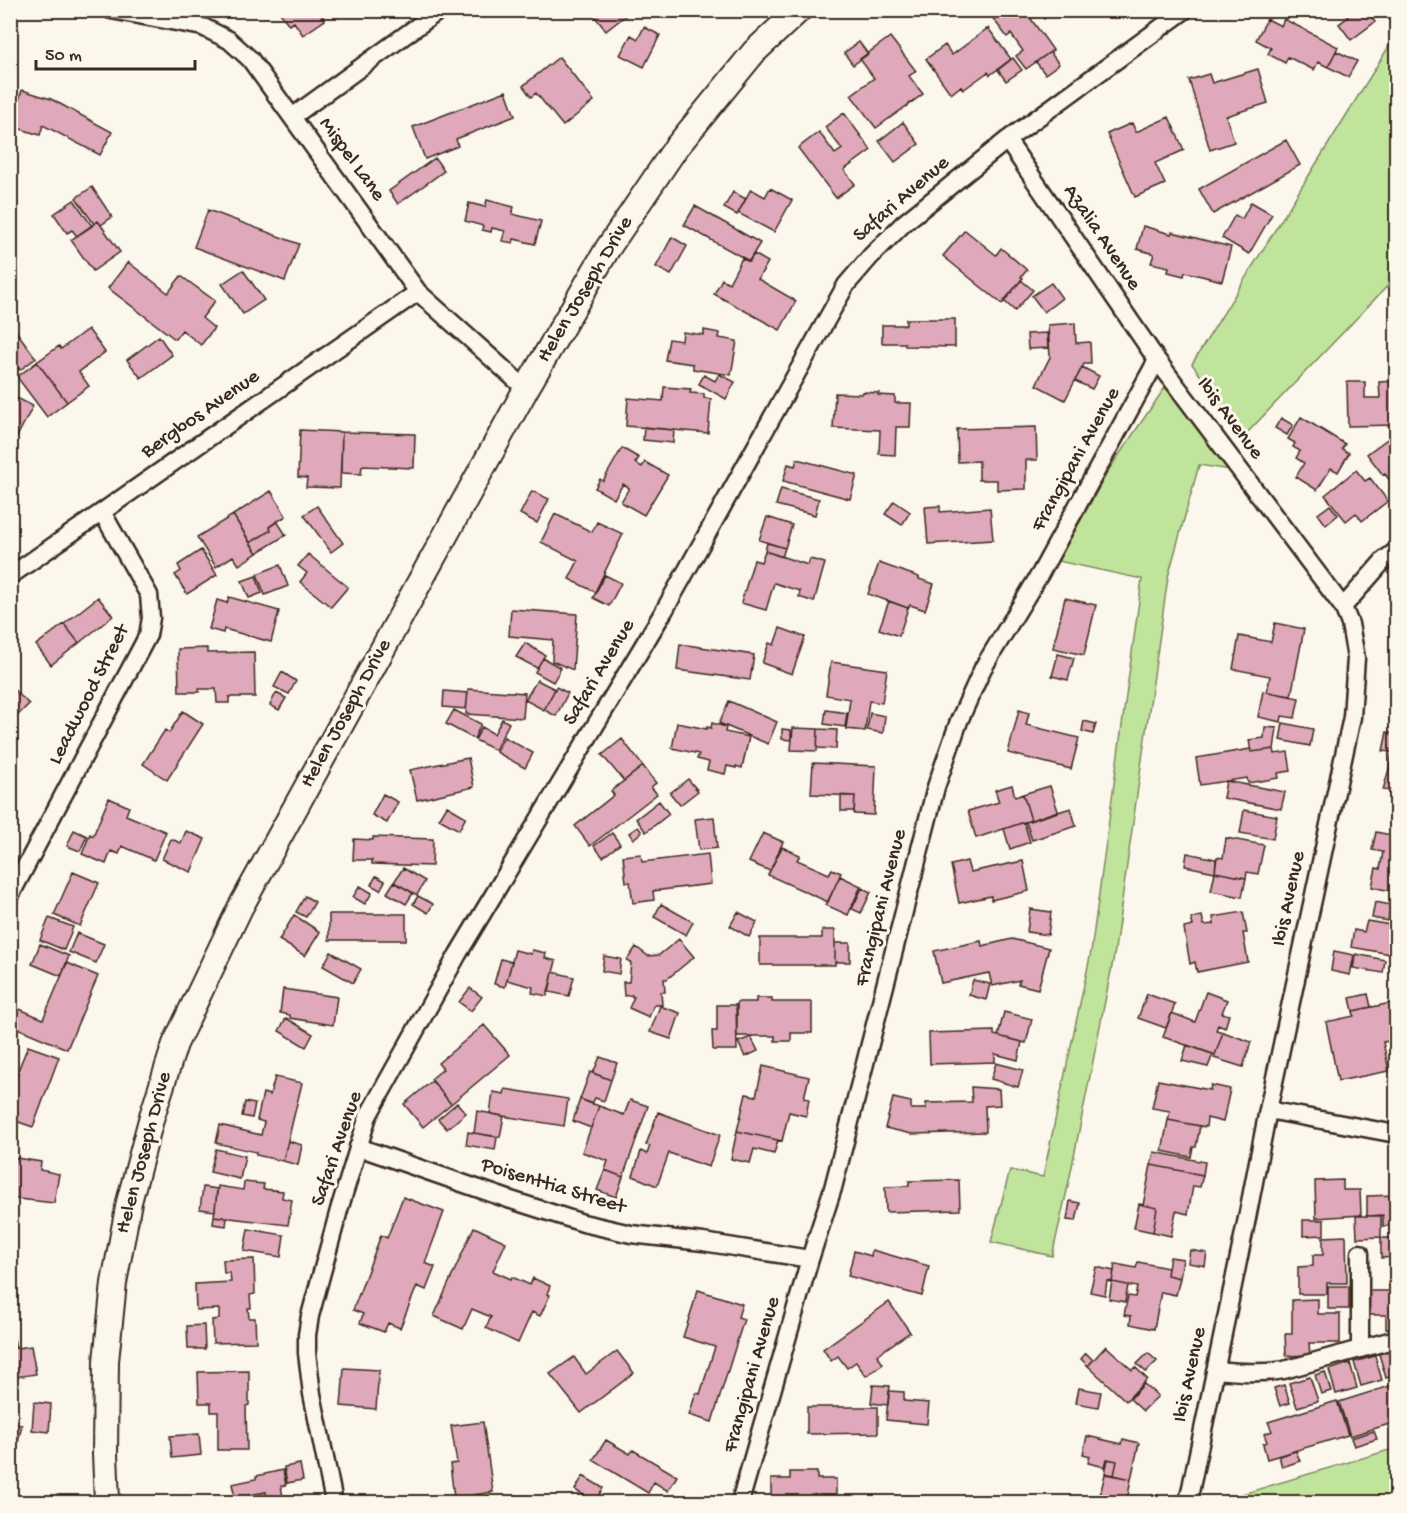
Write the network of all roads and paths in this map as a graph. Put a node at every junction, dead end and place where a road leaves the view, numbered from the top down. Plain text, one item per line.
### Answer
1 (111, 10) edge
2 (440, 10) edge
3 (799, 10) edge
4 (1185, 10) edge
5 (292, 117) junction
6 (1008, 140) junction
7 (418, 292) junction
8 (1157, 360) junction
9 (526, 389) junction
10 (102, 512) junction
11 (1396, 551) edge
12 (10, 576) edge
13 (1343, 607) junction
14 (10, 896) edge
15 (1268, 1110) junction
16 (1396, 1134) edge
17 (358, 1147) junction
18 (1360, 1253) dead end
19 (810, 1259) junction
20 (1396, 1339) edge
21 (1360, 1348) junction
22 (1215, 1370) junction
23 (107, 1503) edge
24 (334, 1503) edge
25 (740, 1503) edge
26 (1188, 1503) edge

1 - 5 street, Mispel Lane
2 - 5 street
3 - 9 street, Helen Joseph Drive
4 - 6 street, Safari Avenue
5 - 7 street, Mispel Lane
6 - 8 street, Azalia Avenue
6 - 17 street, Safari Avenue
7 - 9 street, Mispel Lane
7 - 10 street, Bergbos Avenue
8 - 13 street, Ibis Avenue
8 - 19 street, Frangipani Avenue
9 - 23 street, Helen Joseph Drive
10 - 12 street, Bergbos Avenue
10 - 14 street, Leadwood Street
11 - 13 street
13 - 15 street, Ibis Avenue
15 - 16 street
15 - 22 street, Ibis Avenue
17 - 19 street, Poisenttia Street
17 - 24 street, Safari Avenue
18 - 21 street
19 - 25 street, Frangipani Avenue
20 - 21 street
21 - 22 street
22 - 26 street, Ibis Avenue

